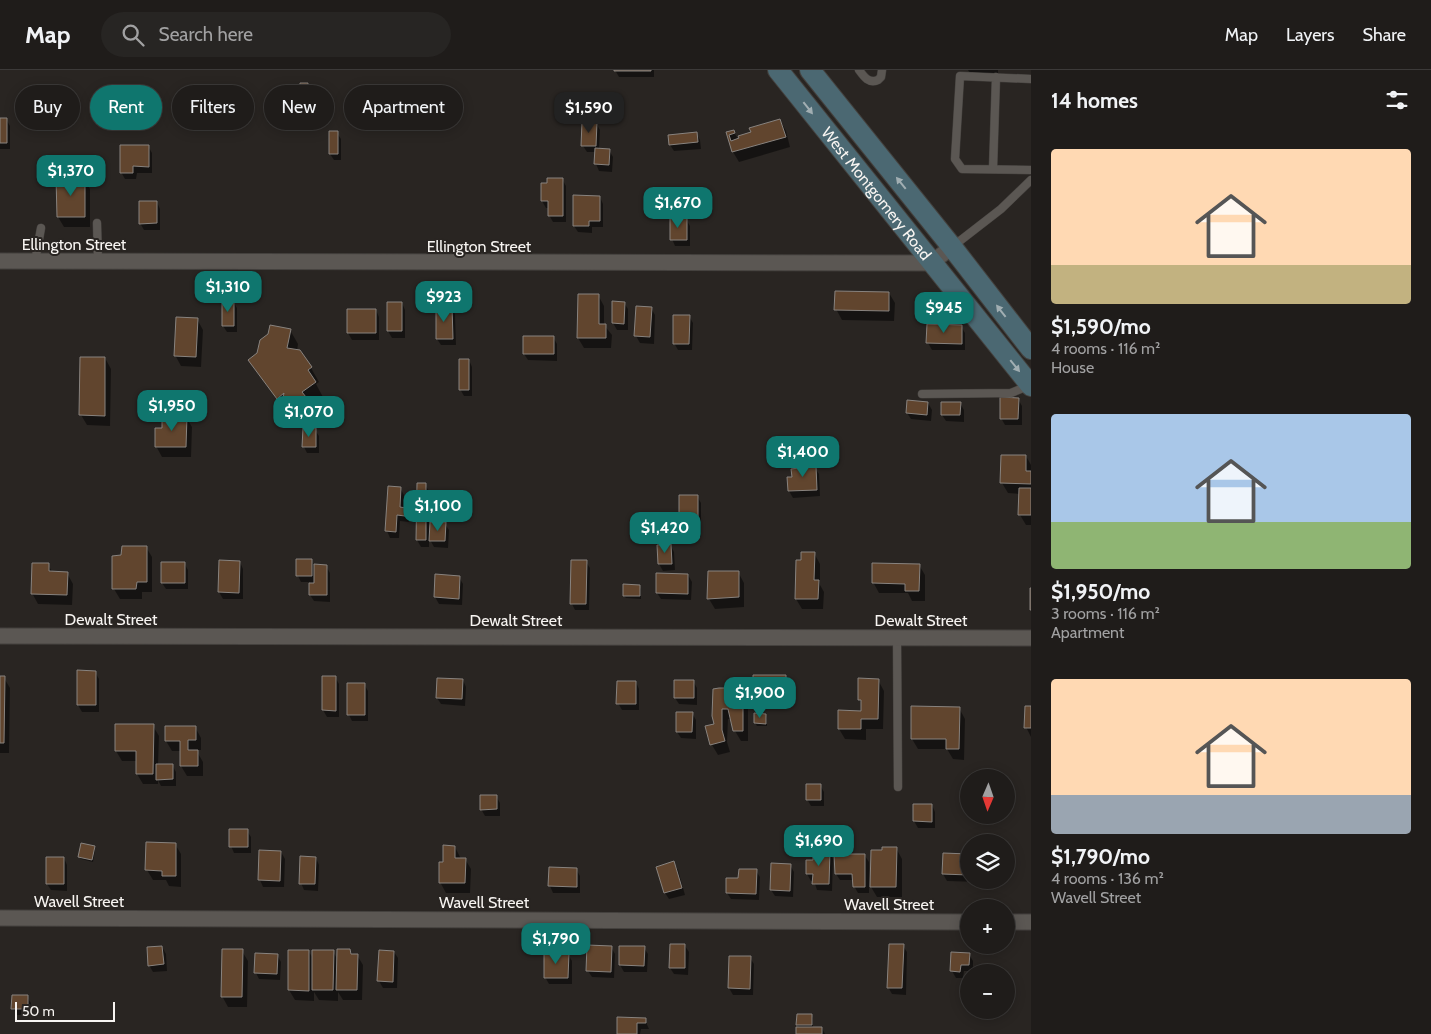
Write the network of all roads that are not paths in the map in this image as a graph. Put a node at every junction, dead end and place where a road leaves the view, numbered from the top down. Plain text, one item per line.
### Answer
1 (778, 70) edge
2 (810, 70) edge
3 (859, 70) edge
4 (882, 70) edge
5 (996, 78) junction
6 (1031, 79) edge
7 (992, 169) junction
8 (1031, 170) edge
9 (1031, 180) edge
10 (97, 223) dead end
11 (41, 228) dead end
12 (952, 247) junction
13 (0, 261) edge
14 (35, 262) junction
15 (98, 262) junction
16 (931, 263) junction
17 (1029, 345) edge
18 (999, 346) junction
19 (1031, 386) edge
20 (922, 394) dead end
21 (0, 636) edge
22 (897, 638) junction
23 (1031, 638) edge
24 (898, 788) dead end
25 (0, 918) edge
26 (960, 922) edge
27 (1015, 922) edge
28 (1031, 922) edge

1 -> 16 main road, West Montgomery Road
12 -> 2 main road, West Montgomery Road
3 - 4 lane
5 - 6 lane
5 - 7 lane
5 - 7 lane
7 - 8 lane
9 - 12 lane
10 - 15 lane
11 - 14 lane
12 - 16 street
17 -> 12 main road, West Montgomery Road
13 - 14 street, Ellington Street
14 - 15 street, Ellington Street
15 - 16 street, Ellington Street
16 - 18 main road, West Montgomery Road
17 - 18 street
18 -> 19 main road, West Montgomery Road
19 - 20 lane
21 - 22 street, Dewalt Street
22 - 23 street, Dewalt Street
22 - 24 lane
25 - 26 street, Wavell Street
27 - 28 street

